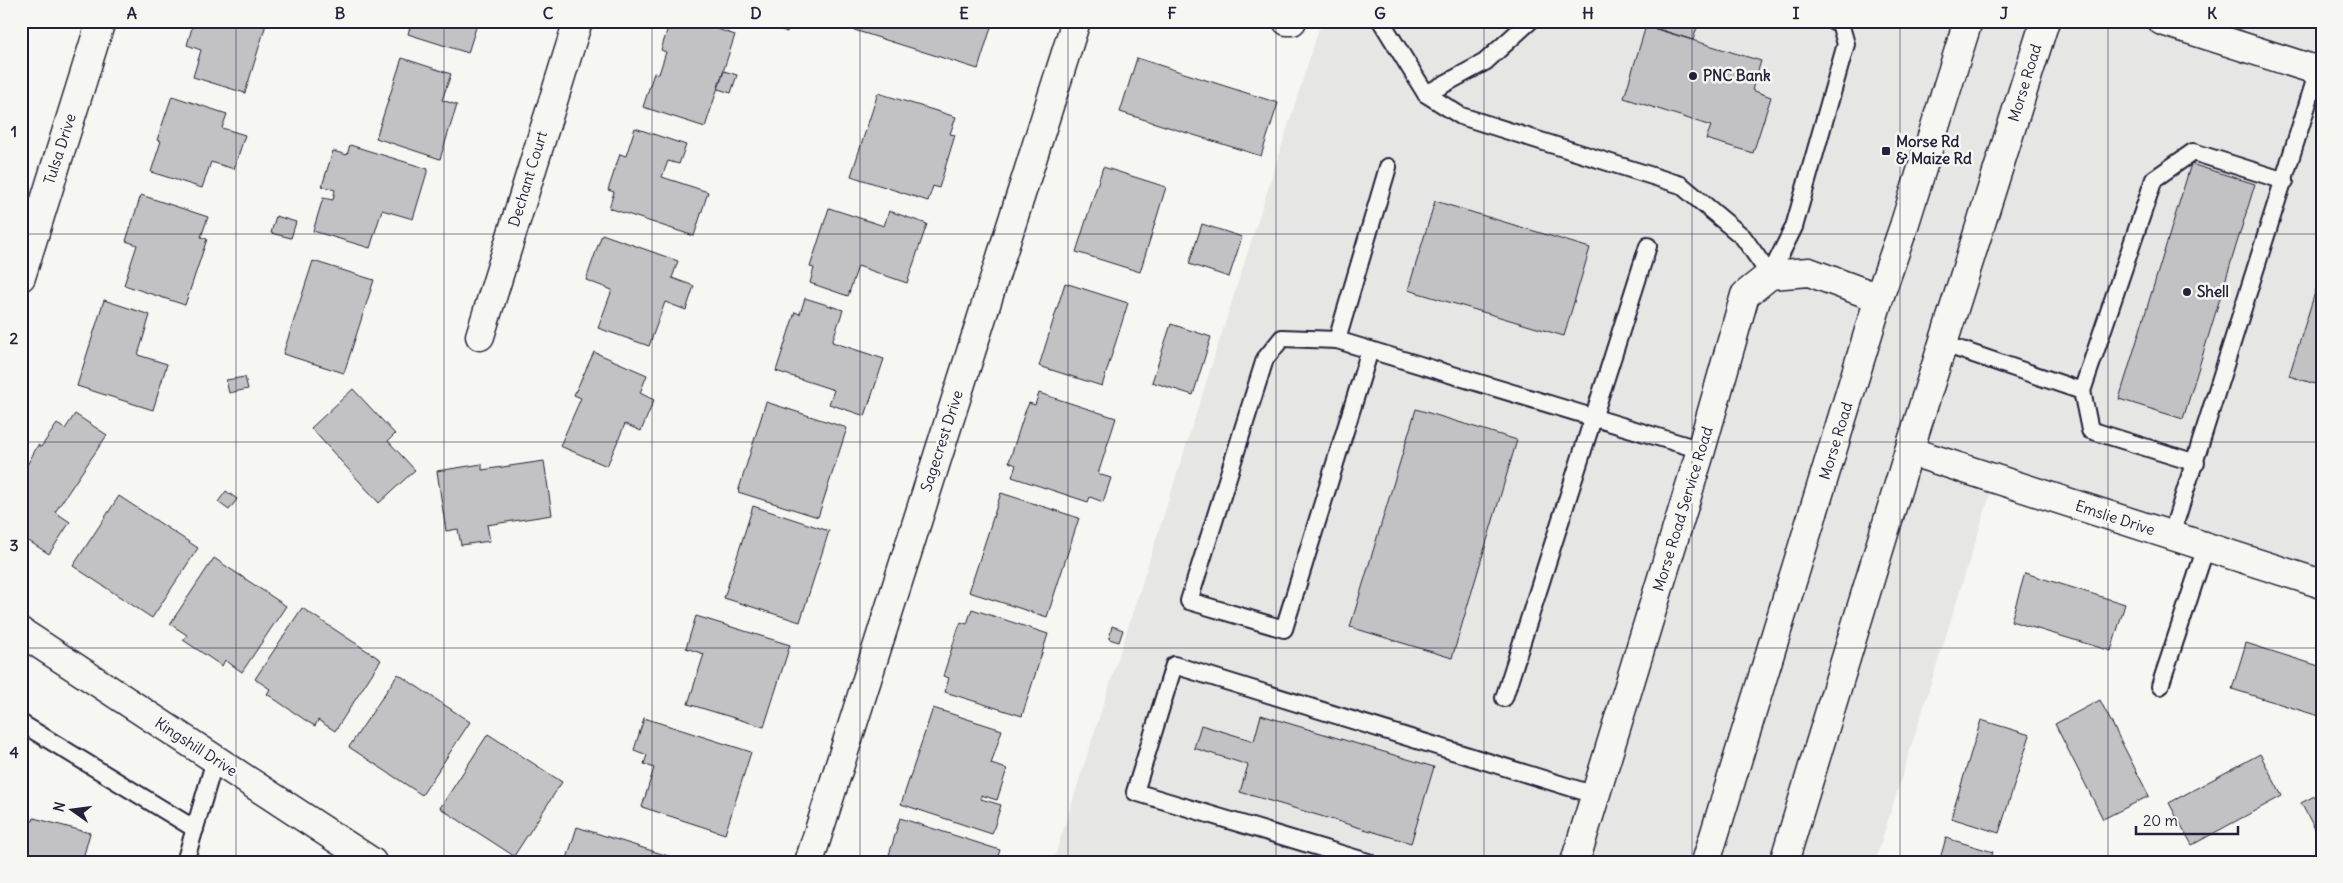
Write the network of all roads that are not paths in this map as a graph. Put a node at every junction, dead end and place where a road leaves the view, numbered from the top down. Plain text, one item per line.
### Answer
1 (101, 21) edge
2 (578, 21) edge
3 (1076, 21) edge
4 (1286, 21) edge
5 (1292, 21) edge
6 (1381, 21) edge
7 (1530, 21) edge
8 (1968, 21) edge
9 (2045, 21) edge
10 (2162, 21) edge
11 (1837, 22) edge
12 (2320, 72) edge
13 (1426, 94) junction
14 (1388, 166) dead end
15 (2285, 181) junction
16 (1648, 246) dead end
17 (1770, 275) junction
18 (21, 277) edge
19 (1879, 298) junction
20 (480, 336) dead end
21 (1338, 340) junction
22 (1944, 344) junction
23 (1370, 350) junction
24 (2082, 391) junction
25 (1594, 420) junction
26 (1701, 450) junction
27 (1909, 451) junction
28 (2196, 463) junction
29 (2171, 536) junction
30 (2206, 547) junction
31 (2322, 584) edge
32 (21, 632) edge
33 (2160, 686) dead end
34 (1504, 698) dead end
35 (21, 723) edge
36 (215, 760) junction
37 (1595, 796) junction
38 (195, 829) junction
39 (185, 862) edge
40 (372, 862) edge
41 (809, 862) edge
42 (1368, 862) edge
43 (1575, 862) edge
44 (1706, 862) edge
45 (1784, 862) edge

1 - 18 street, Tulsa Drive
2 - 20 street, Dechant Court
3 - 41 street, Sagecrest Drive
4 - 5 street
6 - 13 lane
7 - 13 lane
8 - 19 street, Morse Road
9 - 22 street, Morse Road
10 - 12 street
11 - 17 lane
12 - 15 lane
13 - 17 lane
14 - 21 lane
15 - 24 lane
15 - 28 lane
16 - 25 lane
17 - 19 street
17 - 26 street, Morse Road Service Road
19 - 44 street, Morse Road
21 - 23 lane
21 - 23 lane
22 - 24 lane
22 - 27 street, Morse Road
23 - 25 lane
24 - 28 lane
25 - 26 lane
25 - 34 lane
26 - 37 street, Morse Road Service Road
27 - 29 street, Emslie Drive
27 - 45 street, Morse Road
28 - 29 lane
29 - 30 street, Emslie Drive
30 - 31 street, Emslie Drive
30 - 33 lane
32 - 36 street, Kingshill Drive
35 - 38 lane
36 - 38 lane
36 - 40 street, Kingshill Drive
37 - 42 lane
37 - 43 street, Morse Road Service Road
38 - 39 lane

